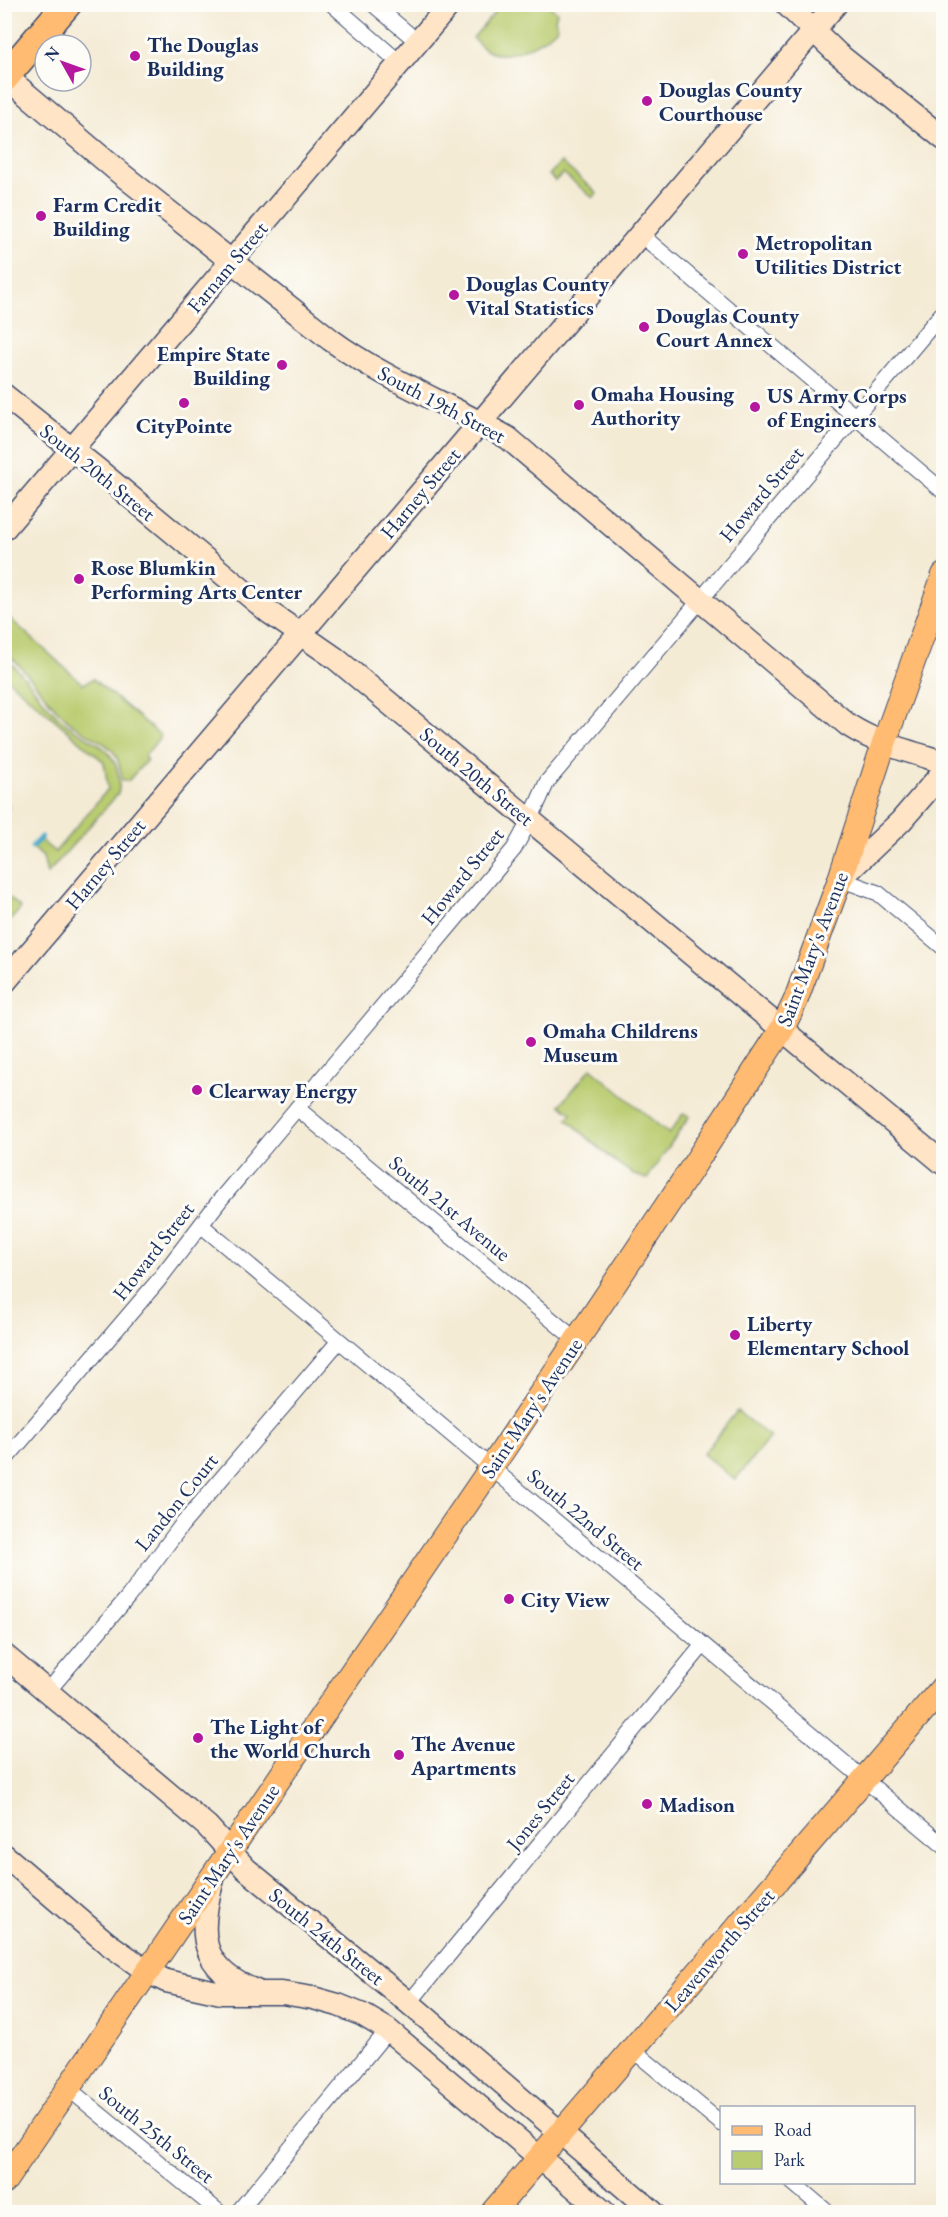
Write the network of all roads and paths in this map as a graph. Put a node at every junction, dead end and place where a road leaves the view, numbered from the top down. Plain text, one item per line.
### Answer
1 (67, 4) edge
2 (332, 4) edge
3 (373, 4) edge
4 (450, 4) edge
5 (786, 4) edge
6 (836, 4) edge
7 (813, 31) junction
8 (418, 42) junction
9 (400, 63) junction
10 (5, 76) edge
11 (944, 139) edge
12 (640, 234) junction
13 (232, 261) junction
14 (944, 311) edge
15 (4, 395) edge
16 (854, 416) junction
17 (481, 422) junction
18 (72, 449) junction
19 (944, 492) edge
20 (4, 529) edge
21 (944, 575) edge
22 (700, 600) junction
23 (301, 634) junction
24 (884, 743) junction
25 (944, 762) edge
26 (944, 771) edge
27 (530, 820) junction
28 (840, 879) junction
29 (944, 948) edge
30 (4, 982) edge
31 (782, 1029) junction
32 (297, 1108) junction
33 (944, 1164) edge
34 (201, 1225) junction
35 (576, 1340) junction
36 (339, 1341) junction
37 (4, 1461) edge
38 (491, 1468) junction
39 (703, 1645) junction
40 (4, 1654) edge
41 (944, 1686) edge
42 (48, 1691) junction
43 (864, 1780) junction
44 (944, 1846) edge
45 (230, 1850) junction
46 (4, 1855) edge
47 (214, 1875) junction
48 (148, 1972) junction
49 (263, 1993) junction
50 (409, 2003) junction
51 (388, 2030) junction
52 (633, 2050) junction
53 (69, 2089) junction
54 (720, 2122) edge
55 (561, 2133) junction
56 (540, 2159) junction
57 (5, 2181) edge
58 (794, 2184) edge
59 (219, 2212) edge
60 (238, 2212) edge
61 (493, 2212) edge
62 (604, 2212) edge
63 (653, 2212) edge
64 (827, 2212) edge

1 - 10 highway
2 - 9 street
3 - 8 street
4 - 8 main road, Farnam Street
5 - 7 main road
6 - 7 main road, Harney Street
7 - 11 main road
7 - 12 main road, Harney Street
8 - 9 main road, Farnam Street
9 - 13 main road, Farnam Street
10 - 13 main road, South 19th Street
12 - 16 street
12 - 17 main road, Harney Street
13 - 17 main road, South 19th Street
13 - 18 main road, Farnam Street
14 - 16 street, Howard Street
15 - 18 main road, South 20th Street
16 - 19 street
16 - 22 street, Howard Street
17 - 22 main road, South 19th Street
17 - 23 main road, Harney Street
18 - 20 main road, Farnam Street
18 - 23 main road, South 20th Street
21 - 24 main road, Saint Mary's Avenue
22 - 24 main road, South 19th Street
22 - 27 street, Howard Street
23 - 27 main road, South 20th Street
23 - 30 main road, Harney Street
24 - 25 main road, South 19th Street
24 - 28 main road, Saint Mary's Avenue
26 - 28 main road
27 - 31 main road, South 20th Street
27 - 32 street, Howard Street
28 - 29 street
28 - 31 main road, Saint Mary's Avenue
31 - 33 main road, South 20th Street
31 - 35 main road, Saint Mary's Avenue
32 - 34 street, Howard Street
32 - 35 street, South 21st Avenue
34 - 36 street, South 22nd Street
34 - 37 street, Howard Street
35 - 38 main road, Saint Mary's Avenue
36 - 38 street, South 22nd Street
36 - 42 street, Landon Court
38 - 39 street, South 22nd Street
38 - 45 main road, Saint Mary's Avenue
39 - 43 street, South 22nd Street
39 - 50 street, Jones Street
40 - 42 main road, South 24th Street
41 - 43 main road, Leavenworth Street
42 - 45 main road, South 24th Street
43 - 44 street, South 22nd Street
43 - 52 main road, Leavenworth Street
45 - 47 main road, Saint Mary's Avenue
45 - 50 main road, South 24th Street
46 - 48 main road
47 - 48 main road, Saint Mary's Avenue
47 - 49 main road
48 - 49 main road
48 - 53 main road, Saint Mary's Avenue
49 - 51 main road
50 - 55 main road, South 24th Street
51 - 56 main road
51 - 60 street
52 - 54 street
52 - 55 main road, Leavenworth Street
53 - 57 main road, Saint Mary's Avenue
53 - 59 street, South 25th Street
55 - 56 main road, Leavenworth Street
55 - 63 main road, South 24th Street
56 - 61 main road, Leavenworth Street
56 - 62 main road
58 - 64 street

